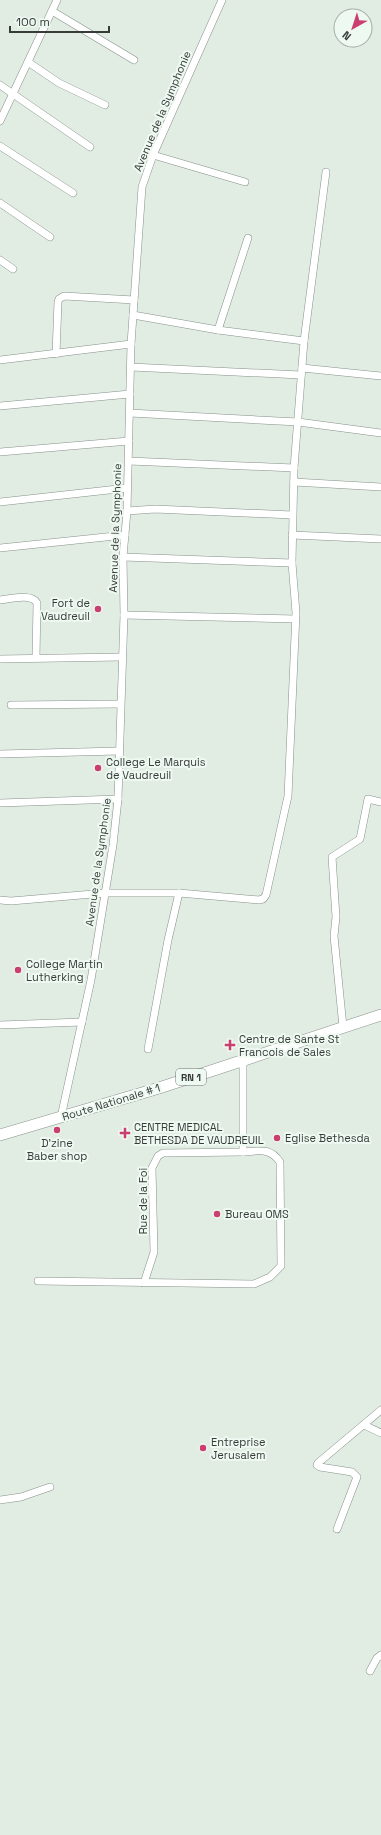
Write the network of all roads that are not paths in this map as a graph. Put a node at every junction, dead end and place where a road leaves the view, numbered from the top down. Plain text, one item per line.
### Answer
1 (57, 0) edge
2 (222, 0) edge
3 (52, 11) junction
4 (134, 60) dead end
5 (28, 62) junction
6 (0, 85) edge
7 (12, 95) junction
8 (105, 105) dead end
9 (0, 121) edge
10 (0, 146) edge
11 (90, 147) dead end
12 (153, 155) junction
13 (326, 172) dead end
14 (245, 182) dead end
15 (73, 193) dead end
16 (0, 203) edge
17 (50, 237) dead end
18 (248, 238) dead end
19 (0, 260) edge
20 (13, 269) dead end
21 (134, 300) junction
22 (133, 315) junction
23 (218, 330) junction
24 (304, 341) junction
25 (131, 344) junction
26 (56, 354) junction
27 (0, 360) edge
28 (131, 367) junction
29 (302, 371) junction
30 (381, 376) edge
31 (130, 394) junction
32 (0, 406) edge
33 (130, 412) junction
34 (298, 422) junction
35 (381, 433) edge
36 (129, 441) junction
37 (0, 452) edge
38 (129, 461) junction
39 (294, 468) junction
40 (294, 482) junction
41 (381, 487) edge
42 (127, 488) junction
43 (0, 502) edge
44 (127, 511) junction
45 (292, 515) junction
46 (125, 535) junction
47 (292, 535) junction
48 (381, 539) edge
49 (0, 548) edge
50 (123, 557) junction
51 (292, 563) junction
52 (0, 600) edge
53 (124, 615) junction
54 (295, 619) junction
55 (122, 657) junction
56 (36, 658) junction
57 (0, 659) edge
58 (120, 704) junction
59 (11, 705) dead end
60 (119, 751) junction
61 (0, 754) edge
62 (118, 798) junction
63 (381, 802) edge
64 (0, 803) edge
65 (105, 893) junction
66 (179, 893) junction
67 (0, 900) edge
68 (381, 1015) edge
69 (82, 1022) junction
70 (0, 1025) edge
71 (343, 1027) junction
72 (148, 1049) dead end
73 (243, 1060) junction
74 (61, 1117) junction
75 (0, 1135) edge
76 (243, 1152) junction
77 (38, 1281) dead end
78 (144, 1283) junction
79 (381, 1410) edge
80 (364, 1425) junction
81 (381, 1433) edge
82 (50, 1487) dead end
83 (0, 1500) edge
84 (337, 1529) dead end
85 (381, 1655) edge
86 (370, 1671) dead end

1 - 3 street
2 - 12 street, Avenue de la Symphonie
3 - 4 street
3 - 5 street
5 - 7 street
5 - 8 street
6 - 7 street
7 - 9 street
7 - 11 street
10 - 15 street
12 - 14 street
12 - 21 street, Avenue de la Symphonie
13 - 24 street
16 - 17 street
18 - 23 street
19 - 20 street
21 - 22 street, Avenue de la Symphonie
21 - 26 street
22 - 23 street
22 - 25 street, Avenue de la Symphonie
23 - 24 street
24 - 29 street
25 - 26 street
25 - 28 street, Avenue de la Symphonie
26 - 27 street
28 - 29 street
28 - 31 street, Avenue de la Symphonie
29 - 30 street
29 - 34 street
31 - 32 street
31 - 33 street, Avenue de la Symphonie
33 - 34 street
33 - 36 street, Avenue de la Symphonie
34 - 35 street
34 - 39 street
36 - 37 street
36 - 38 street, Avenue de la Symphonie
38 - 39 street
38 - 42 street, Avenue de la Symphonie
39 - 40 street
40 - 41 street
40 - 45 street
42 - 43 street
42 - 44 street, Avenue de la Symphonie
44 - 45 street
44 - 46 street, Avenue de la Symphonie
45 - 47 street
46 - 49 street
46 - 50 street, Avenue de la Symphonie
47 - 48 street
47 - 51 street
50 - 51 street
50 - 53 street, Avenue de la Symphonie
51 - 54 street
52 - 56 street
53 - 54 street
53 - 55 street, Avenue de la Symphonie
54 - 66 street
55 - 56 street
55 - 58 street, Avenue de la Symphonie
56 - 57 street
58 - 59 street
58 - 60 street, Avenue de la Symphonie
60 - 61 street
60 - 62 street, Avenue de la Symphonie
62 - 64 street
62 - 65 street, Avenue de la Symphonie
63 - 71 street
65 - 66 street
65 - 67 street
65 - 69 street, Avenue de la Symphonie
66 - 72 street
68 - 71 main road, Route Nationale # 1 / RN 1
69 - 70 street
69 - 74 street, Avenue de la Symphonie
71 - 73 main road, Route Nationale # 1 / RN 1
73 - 74 main road, Route Nationale # 1 / RN 1
73 - 76 street
74 - 75 main road, Route Nationale # 1 / RN 1
76 - 78 street, Rue de la Foi
76 - 78 street
77 - 78 street
79 - 80 street
80 - 81 street
80 - 84 street
82 - 83 street
85 - 86 street

